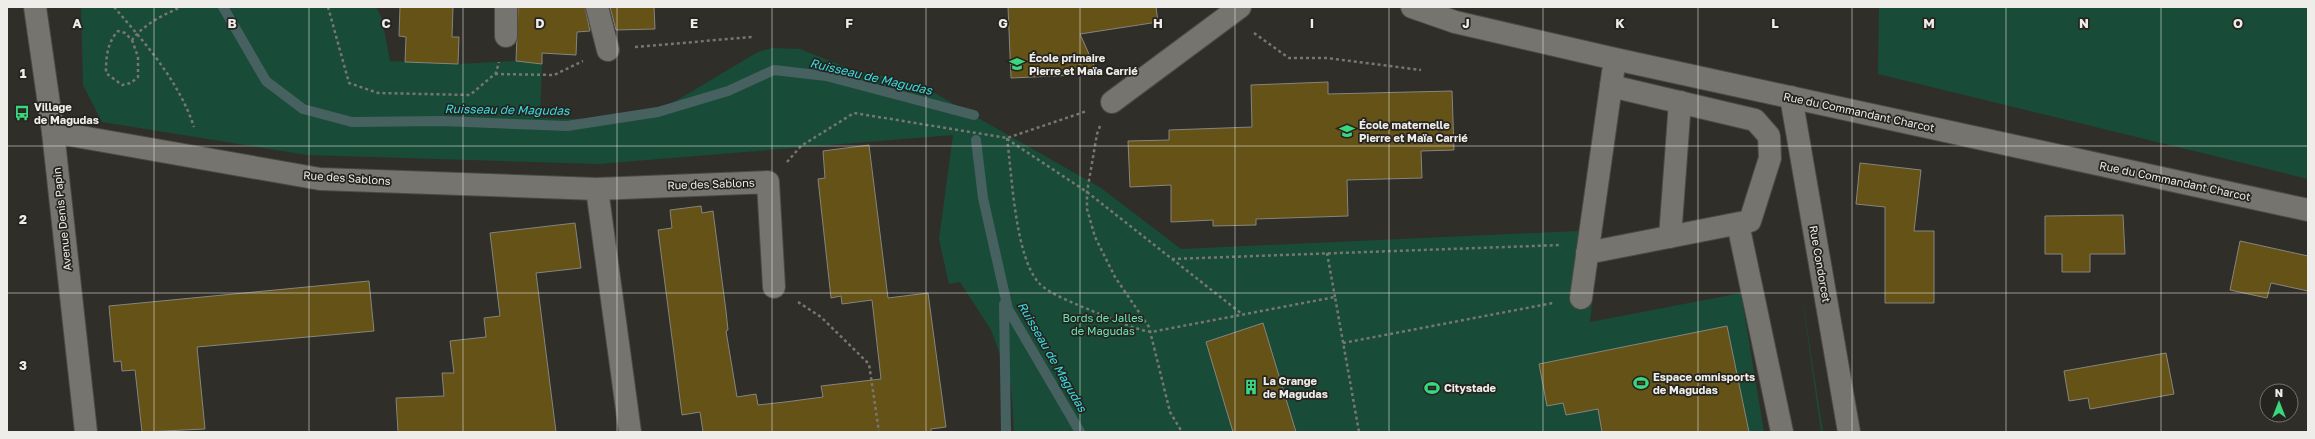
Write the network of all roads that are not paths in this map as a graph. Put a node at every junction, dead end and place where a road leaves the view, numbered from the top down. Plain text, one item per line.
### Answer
1 (35, 7) edge
2 (506, 7) edge
3 (597, 7) edge
4 (1413, 7) edge
5 (1234, 11) edge
6 (506, 36) road end
7 (608, 50) dead end
8 (1615, 59) junction
9 (1611, 86) junction
10 (1791, 97) junction
11 (1112, 102) road end
12 (1680, 102) junction
13 (53, 132) junction
14 (1769, 136) junction
15 (1799, 143) junction
16 (597, 189) junction
17 (2308, 210) edge
18 (1738, 224) junction
19 (1670, 237) junction
20 (1588, 249) junction
21 (774, 287) road end
22 (1581, 298) road end
23 (86, 432) edge
24 (630, 432) edge
25 (1782, 432) edge
26 (1849, 432) edge

1 - 13 street, Avenue Denis Papin
2 - 6 street
3 - 7 street
4 - 8 street, Rue du Commandant Charcot
5 - 11 street
8 - 9 street
8 - 10 street, Rue du Commandant Charcot
9 - 12 street
9 - 20 street
10 - 15 street, Rue Condorcet
10 - 17 street, Rue du Commandant Charcot
12 - 14 street
12 - 19 street
13 - 16 street, Rue des Sablons
13 - 23 street, Avenue Denis Papin
14 - 15 street
14 - 18 street
15 - 26 street, Rue Condorcet
16 - 21 street, Rue des Sablons
16 - 24 street
18 - 19 street
18 - 25 street
19 - 20 street
20 - 22 street

